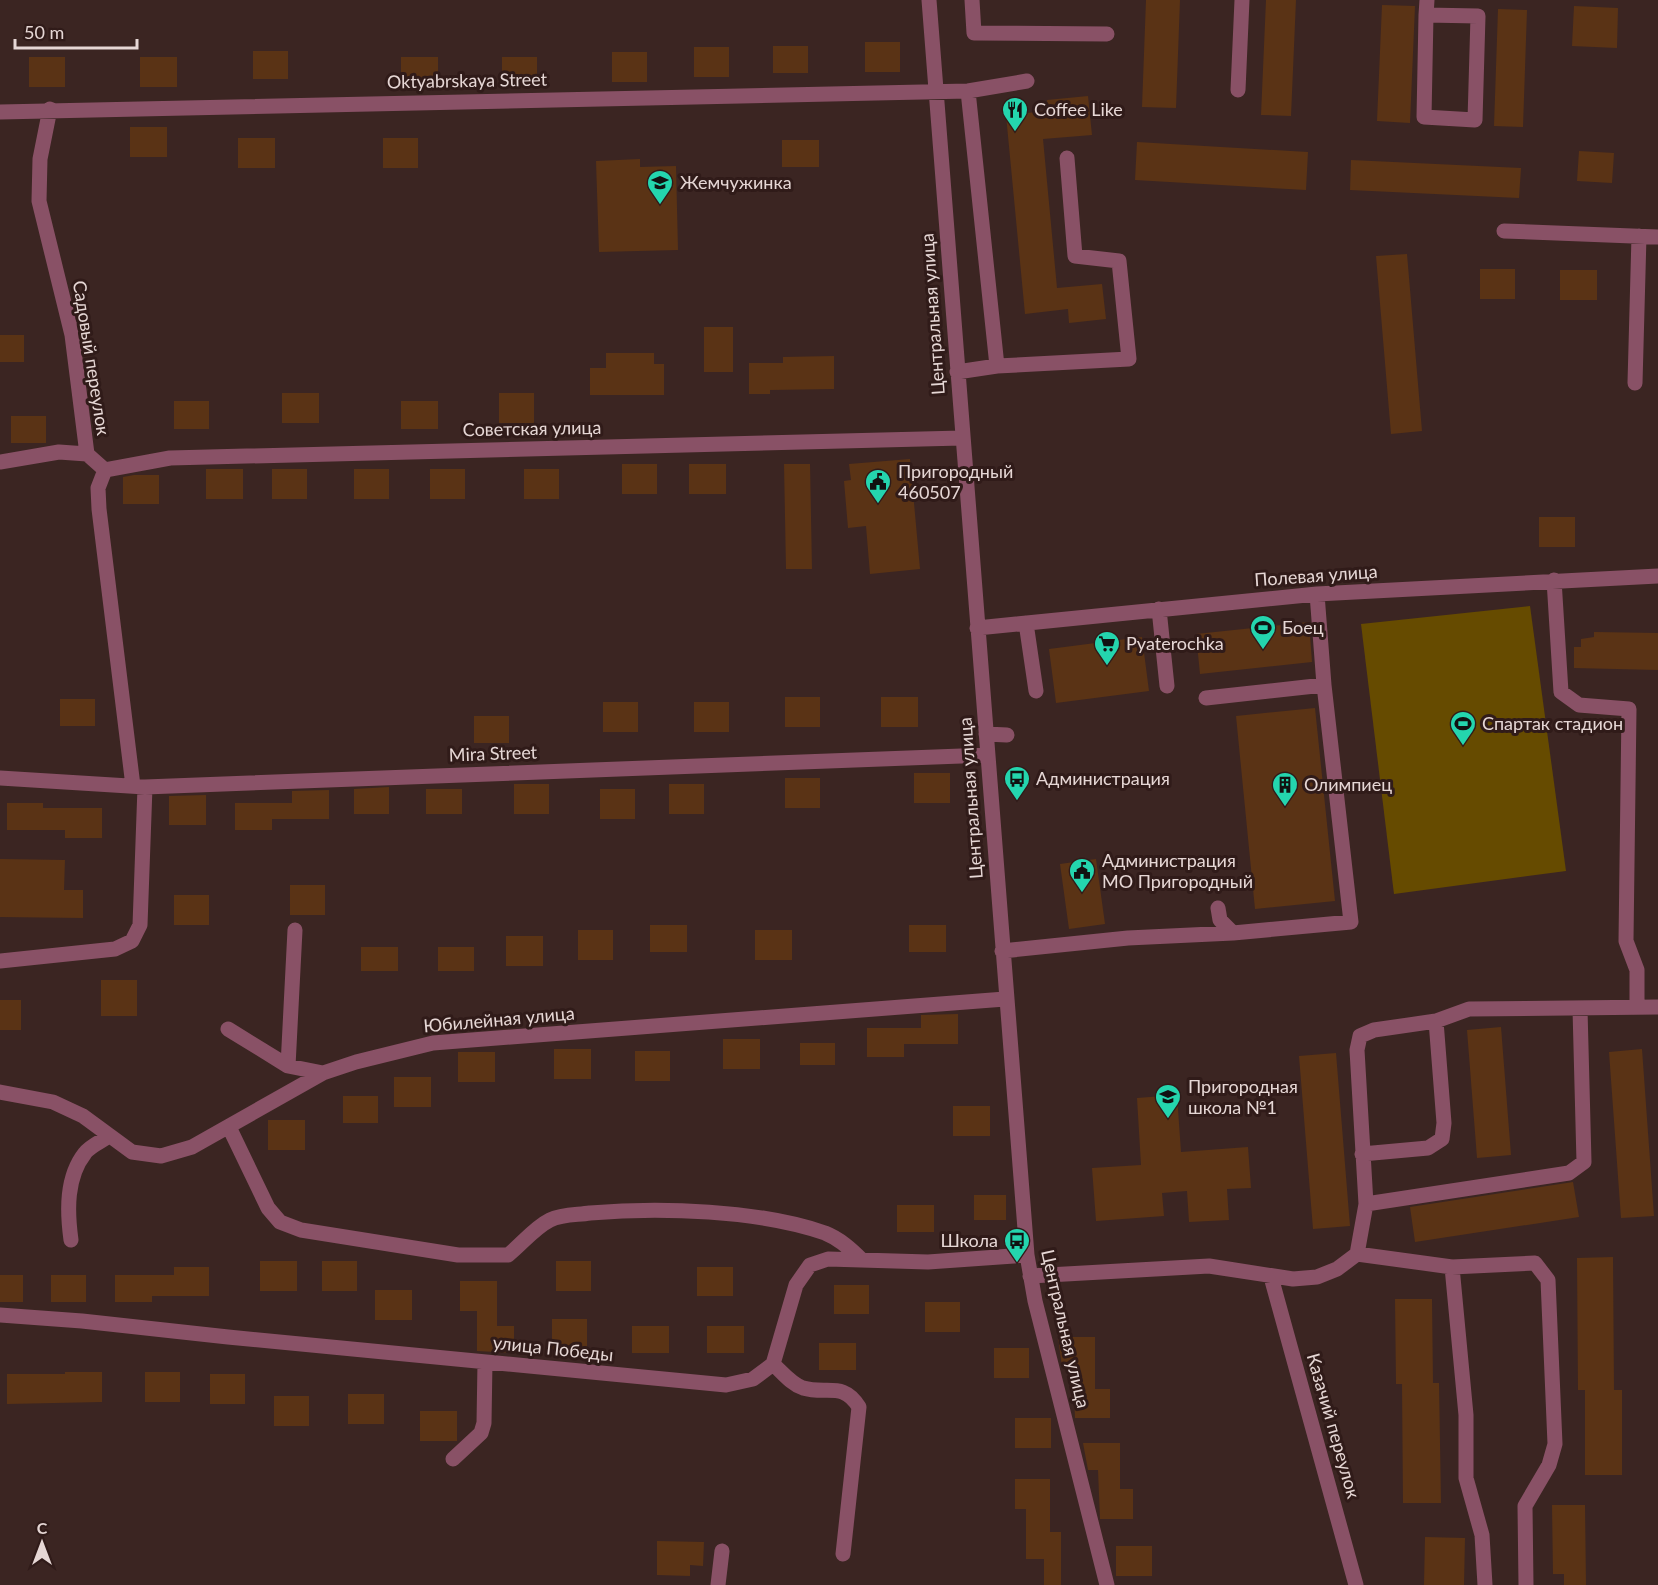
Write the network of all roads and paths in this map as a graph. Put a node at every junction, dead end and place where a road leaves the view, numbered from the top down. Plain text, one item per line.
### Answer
1 (929, 0) edge
2 (972, 0) edge
3 (1242, 0) edge
4 (1427, 7) edge
5 (1107, 34) dead end
6 (1027, 81) dead end
7 (1238, 90) dead end
8 (968, 91) junction
9 (936, 92) junction
10 (50, 109) junction
11 (0, 112) edge
12 (1067, 158) dead end
13 (1504, 231) dead end
14 (1639, 236) junction
15 (1658, 237) edge
16 (997, 366) junction
17 (957, 372) junction
18 (1635, 384) dead end
19 (962, 438) junction
20 (87, 454) junction
21 (0, 462) edge
22 (105, 470) junction
23 (1658, 576) edge
24 (1554, 580) junction
25 (1317, 594) junction
26 (1159, 609) junction
27 (1026, 623) junction
28 (977, 628) junction
29 (1324, 685) junction
30 (1167, 686) dead end
31 (1036, 691) dead end
32 (1206, 698) dead end
33 (986, 734) junction
34 (1007, 735) dead end
35 (987, 755) junction
36 (0, 778) edge
37 (139, 787) junction
38 (1218, 908) dead end
39 (295, 930) dead end
40 (1233, 933) junction
41 (1002, 951) junction
42 (0, 961) edge
43 (1005, 999) junction
44 (1637, 1007) junction
45 (1658, 1007) edge
46 (1580, 1009) junction
47 (1436, 1021) junction
48 (228, 1029) dead end
49 (288, 1066) junction
50 (323, 1073) junction
51 (0, 1092) edge
52 (228, 1127) junction
53 (108, 1136) junction
54 (1362, 1154) junction
55 (1366, 1204) junction
56 (71, 1240) dead end
57 (1357, 1254) junction
58 (1027, 1255) junction
59 (862, 1260) junction
60 (1452, 1267) junction
61 (1030, 1276) junction
62 (1271, 1277) junction
63 (0, 1315) edge
64 (485, 1362) junction
65 (773, 1364) junction
66 (453, 1460) dead end
67 (722, 1551) dead end
68 (843, 1554) dead end
69 (718, 1585) edge
70 (1107, 1585) edge
71 (1356, 1585) edge
72 (1485, 1585) edge
73 (1526, 1585) edge

1 - 9 street, Центральная улица
2 - 5 street
3 - 7 street
4 - 4 street
6 - 8 street, Oktyabrskaya Street
8 - 9 street, Oktyabrskaya Street
8 - 16 street
9 - 10 street, Oktyabrskaya Street
9 - 17 street, Центральная улица
10 - 11 street, Oktyabrskaya Street
10 - 20 street, Садовый переулок
12 - 16 street
13 - 14 street
14 - 15 street
14 - 18 street
16 - 17 street
17 - 19 street, Центральная улица
19 - 22 street, Советская улица
19 - 28 street, Центральная улица
20 - 21 street
20 - 22 street, Садовый переулок
22 - 37 street
23 - 24 street, Полевая улица
24 - 25 street, Полевая улица
24 - 44 street
25 - 26 street, Полевая улица
25 - 29 street
26 - 27 street, Полевая улица
26 - 30 street
27 - 28 street, Полевая улица
27 - 31 street
28 - 33 street, Центральная улица
29 - 32 street
29 - 40 street
33 - 34 street
33 - 35 street, Центральная улица
35 - 37 street, Mira Street
35 - 41 street, Центральная улица
36 - 37 street, Mira Street
37 - 42 street
38 - 40 street
39 - 49 street
40 - 41 street
41 - 43 street, Центральная улица
43 - 50 street, Юбилейная улица
43 - 58 street, Центральная улица
44 - 45 street
44 - 46 street
46 - 47 street
46 - 55 street
47 - 54 street
47 - 54 street
48 - 49 street
49 - 50 street
50 - 52 street, Юбилейная улица
51 - 53 street, Юбилейная улица
52 - 53 street, Юбилейная улица
52 - 59 street
53 - 56 street
54 - 55 street
55 - 57 street
57 - 60 street
57 - 62 street
58 - 59 street
58 - 61 street, Центральная улица
59 - 65 street
60 - 72 street
60 - 73 street
61 - 62 street
61 - 70 street, Центральная улица
62 - 71 street, Казачий переулок
63 - 64 street, улица Победы
64 - 65 street, улица Победы
64 - 66 street
65 - 68 street
67 - 69 street

